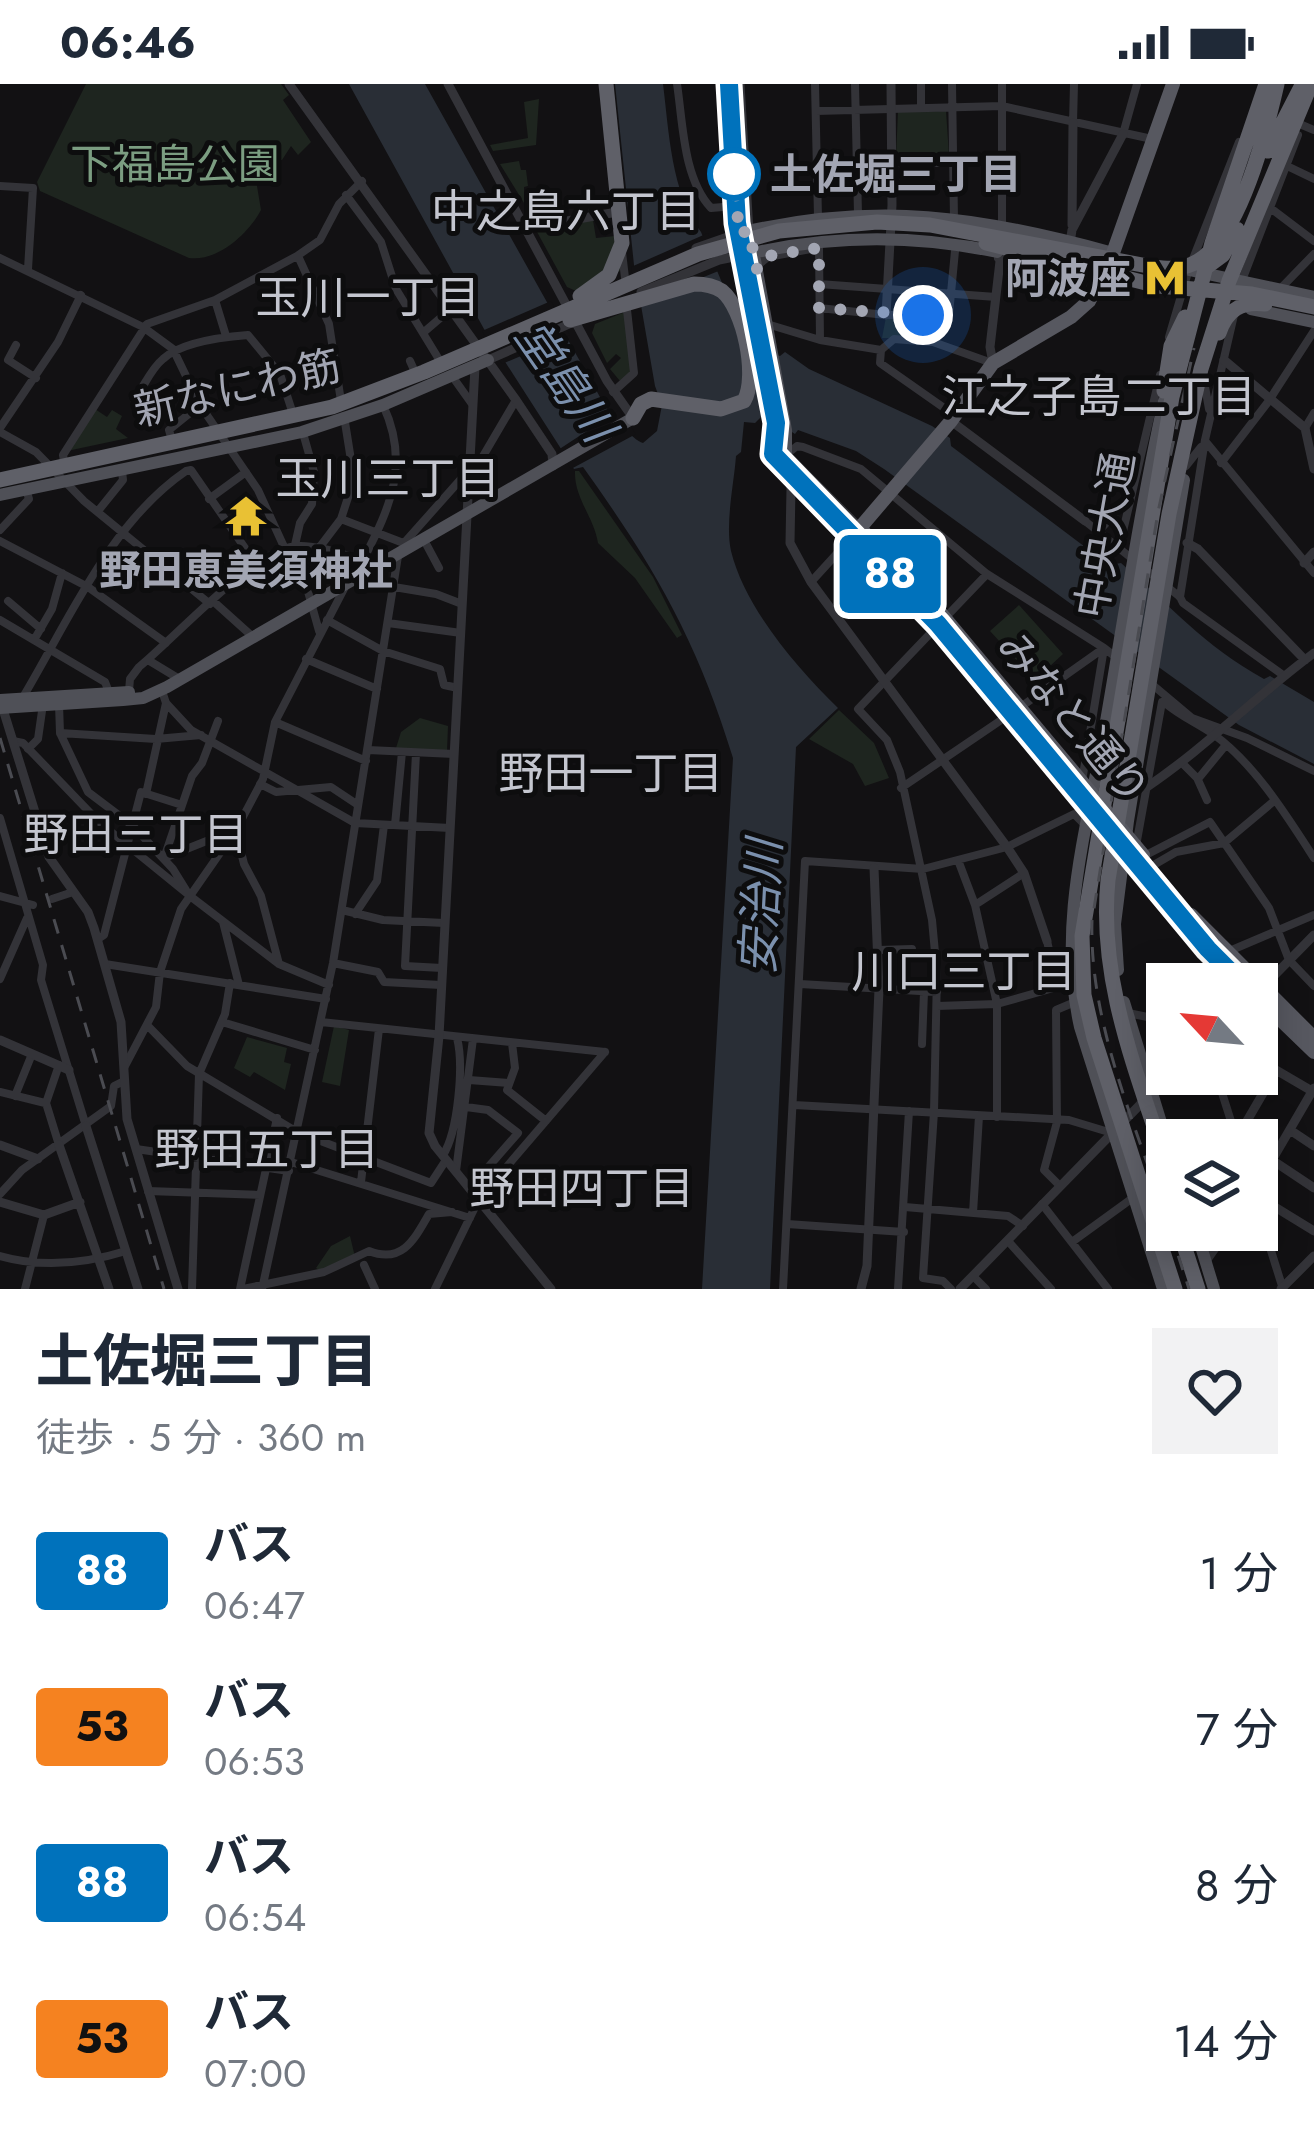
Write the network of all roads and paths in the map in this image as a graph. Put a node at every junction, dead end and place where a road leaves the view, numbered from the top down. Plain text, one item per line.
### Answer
1 (290, 84) edge
2 (448, 84) edge
3 (677, 84) edge
4 (729, 84) edge
5 (740, 84) edge
6 (814, 84) edge
7 (855, 84) edge
8 (891, 84) edge
9 (921, 84) edge
10 (952, 84) edge
11 (1002, 84) edge
12 (1074, 84) edge
13 (1137, 84) edge
14 (1264, 84) edge
15 (1276, 84) edge
16 (1306, 84) edge
17 (1171, 85) edge
18 (605, 87) edge
19 (1314, 93) edge
20 (1002, 106) junction
21 (952, 107) junction
22 (921, 108) junction
23 (892, 109) junction
24 (856, 110) junction
25 (816, 111) junction
26 (1072, 122) junction
27 (1302, 125) junction
28 (1314, 130) edge
29 (1123, 134) junction
30 (1153, 139) junction
31 (892, 163) junction
32 (953, 163) junction
33 (1280, 166) junction
34 (1314, 179) edge
35 (362, 181) junction
36 (0, 186) edge
37 (346, 195) junction
38 (735, 206) junction
39 (1269, 207) junction
40 (617, 212) junction
41 (858, 214) junction
42 (892, 214) junction
43 (818, 217) junction
44 (953, 219) junction
45 (528, 227) junction
46 (1002, 227) junction
47 (744, 232) junction
48 (1071, 237) junction
49 (1025, 240) junction
50 (891, 241) junction
51 (1314, 241) edge
52 (819, 248) junction
53 (955, 250) junction
54 (1004, 253) junction
55 (1113, 253) junction
56 (749, 254) junction
57 (1314, 254) edge
58 (297, 256) junction
59 (0, 258) edge
60 (28, 268) junction
61 (757, 269) junction
62 (629, 276) junction
63 (1102, 278) junction
64 (1235, 279) junction
65 (1191, 283) junction
66 (819, 284) junction
67 (887, 291) junction
68 (950, 292) junction
69 (1275, 292) junction
70 (81, 295) junction
71 (631, 297) junction
72 (996, 297) junction
73 (215, 300) junction
74 (1229, 304) junction
75 (452, 308) junction
76 (819, 308) junction
77 (1314, 312) edge
78 (886, 315) junction
79 (567, 316) junction
80 (767, 324) junction
81 (143, 327) junction
82 (424, 332) junction
83 (226, 337) junction
84 (820, 340) junction
85 (16, 345) dead end
86 (766, 349) junction
87 (881, 350) junction
88 (174, 352) junction
89 (487, 352) junction
90 (1224, 360) junction
91 (440, 361) junction
92 (993, 363) junction
93 (1160, 375) junction
94 (452, 376) junction
95 (36, 378) junction
96 (1204, 381) junction
97 (140, 391) dead end
98 (614, 392) junction
99 (1271, 398) junction
100 (516, 400) junction
101 (341, 401) junction
102 (200, 405) junction
103 (382, 405) junction
104 (474, 406) junction
105 (1314, 413) edge
106 (293, 414) junction
107 (1210, 415) junction
108 (344, 420) junction
109 (630, 420) junction
110 (947, 425) junction
111 (1305, 428) junction
112 (0, 430) edge
113 (218, 430) junction
114 (302, 432) junction
115 (172, 440) junction
116 (1205, 440) junction
117 (231, 447) junction
118 (1154, 447) junction
119 (202, 454) junction
120 (780, 455) junction
121 (64, 460) junction
122 (559, 462) junction
123 (1221, 463) junction
124 (48, 464) junction
125 (1186, 466) junction
126 (1314, 469) edge
127 (190, 470) junction
128 (122, 471) junction
129 (246, 472) junction
130 (469, 480) junction
131 (66, 482) junction
132 (0, 484) edge
133 (893, 488) junction
134 (26, 489) junction
135 (1130, 496) junction
136 (209, 499) junction
137 (98, 511) junction
138 (467, 515) junction
139 (341, 519) junction
140 (1085, 521) joint
141 (0, 530) edge
142 (378, 531) junction
143 (1099, 531) junction
144 (124, 532) junction
145 (856, 532) junction
146 (424, 540) junction
147 (0, 541) edge
148 (1187, 543) junction
149 (290, 547) junction
150 (320, 548) junction
151 (1119, 548) junction
152 (404, 549) junction
153 (1139, 552) junction
154 (1314, 552) edge
155 (1162, 556) junction
156 (1304, 563) junction
157 (256, 564) junction
158 (366, 566) junction
159 (440, 568) dead end
160 (62, 573) junction
161 (1314, 573) edge
162 (987, 574) junction
163 (811, 582) junction
164 (346, 585) junction
165 (88, 587) junction
166 (394, 587) junction
167 (1180, 597) junction
168 (8, 601) dead end
169 (211, 603) junction
170 (462, 604) junction
171 (312, 605) junction
172 (0, 620) edge
173 (327, 620) junction
174 (942, 621) junction
175 (388, 622) junction
176 (41, 629) junction
177 (320, 633) junction
178 (460, 633) junction
179 (254, 638) junction
180 (34, 640) junction
181 (166, 643) junction
182 (1104, 647) junction
183 (50, 648) junction
184 (383, 651) junction
185 (1309, 657) edge
186 (306, 659) junction
187 (148, 660) junction
188 (1280, 677) junction
189 (181, 680) junction
190 (885, 682) junction
191 (458, 688) junction
192 (377, 689) junction
193 (109, 692) junction
194 (130, 692) junction
195 (160, 694) junction
196 (1165, 694) junction
197 (23, 697) junction
198 (0, 704) edge
199 (43, 704) junction
200 (59, 704) junction
201 (1017, 709) junction
202 (218, 722) dead end
203 (275, 722) junction
204 (1224, 729) junction
205 (60, 733) junction
206 (205, 738) junction
207 (156, 739) junction
208 (13, 741) junction
209 (1225, 746) junction
210 (28, 749) junction
211 (402, 752) junction
212 (416, 753) junction
213 (454, 754) junction
214 (367, 755) junction
215 (944, 762) junction
216 (1183, 764) junction
217 (1314, 771) edge
218 (264, 772) junction
219 (1198, 779) junction
220 (260, 784) junction
221 (1147, 787) junction
222 (902, 788) junction
223 (298, 791) junction
224 (1088, 792) junction
225 (143, 793) junction
226 (1207, 800) dead end
227 (1274, 801) junction
228 (182, 805) junction
229 (358, 805) junction
230 (0, 818) edge
231 (355, 823) junction
232 (384, 825) junction
233 (395, 825) junction
234 (1085, 825) junction
235 (134, 826) junction
236 (412, 826) junction
237 (450, 827) junction
238 (2, 830) edge
239 (236, 830) junction
240 (1224, 843) junction
241 (128, 847) junction
242 (1007, 847) junction
243 (1136, 850) junction
244 (164, 858) junction
245 (1314, 858) edge
246 (958, 860) junction
247 (874, 868) junction
248 (923, 869) junction
249 (1024, 873) junction
250 (73, 892) junction
251 (190, 896) junction
252 (4, 897) edge
253 (52, 899) dead end
254 (975, 905) junction
255 (29, 910) junction
256 (342, 910) junction
257 (0, 913) edge
258 (355, 914) junction
259 (1314, 915) edge
260 (1105, 916) junction
261 (222, 921) junction
262 (408, 921) junction
263 (444, 923) junction
264 (1281, 932) junction
265 (1314, 935) edge
266 (98, 939) junction
267 (1047, 941) junction
268 (1075, 941) junction
269 (913, 949) dead end
270 (878, 950) junction
271 (1227, 952) junction
272 (1289, 960) junction
273 (333, 963) junction
274 (1222, 963) edge
275 (1236, 963) edge
276 (105, 964) junction
277 (279, 964) junction
278 (904, 967) dead end
279 (442, 968) junction
280 (160, 972) junction
281 (1278, 972) edge
282 (1070, 976) junction
283 (0, 979) edge
284 (234, 984) junction
285 (800, 984) junction
286 (329, 985) junction
287 (441, 985) junction
288 (1314, 986) edge
289 (879, 989) junction
290 (904, 990) junction
291 (924, 991) junction
292 (937, 992) junction
293 (326, 999) junction
294 (1075, 1002) junction
295 (997, 1004) junction
296 (937, 1006) junction
297 (1278, 1008) edge
298 (1127, 1013) junction
299 (1278, 1013) edge
300 (1146, 1017) edge
301 (222, 1022) junction
302 (322, 1022) junction
303 (148, 1026) junction
304 (379, 1029) junction
305 (439, 1036) junction
306 (458, 1037) junction
307 (1314, 1038) edge
308 (473, 1039) junction
309 (0, 1040) edge
310 (512, 1042) junction
311 (922, 1044) dead end
312 (315, 1050) junction
313 (1314, 1052) edge
314 (32, 1054) junction
315 (64, 1068) junction
316 (124, 1068) junction
317 (1278, 1072) edge
318 (199, 1074) junction
319 (1146, 1074) edge
320 (469, 1079) junction
321 (124, 1081) junction
322 (509, 1083) junction
323 (1313, 1090) edge
324 (0, 1092) edge
325 (1150, 1095) edge
326 (15, 1096) junction
327 (46, 1103) junction
328 (793, 1105) junction
329 (466, 1107) junction
330 (875, 1109) junction
331 (909, 1111) junction
332 (934, 1112) junction
333 (979, 1116) junction
334 (277, 1118) junction
335 (997, 1118) junction
336 (1152, 1119) edge
337 (547, 1120) junction
338 (1057, 1122) junction
339 (1146, 1125) edge
340 (86, 1126) junction
341 (1290, 1130) junction
342 (297, 1132) junction
343 (518, 1133) junction
344 (1113, 1133) junction
345 (528, 1142) junction
346 (0, 1145) edge
347 (59, 1145) junction
348 (1314, 1146) edge
349 (134, 1149) junction
350 (1278, 1150) edge
351 (445, 1157) junction
352 (38, 1159) junction
353 (366, 1159) junction
354 (197, 1160) junction
355 (1278, 1164) edge
356 (290, 1166) junction
357 (265, 1168) junction
358 (456, 1171) junction
359 (361, 1182) junction
360 (1060, 1186) junction
361 (470, 1188) junction
362 (1314, 1188) edge
363 (148, 1191) junction
364 (196, 1191) junction
365 (260, 1195) junction
366 (1135, 1197) junction
367 (0, 1198) edge
368 (478, 1199) junction
369 (80, 1202) junction
370 (1042, 1204) junction
371 (905, 1207) junction
372 (929, 1208) junction
373 (1278, 1209) edge
374 (452, 1212) junction
375 (973, 1213) junction
376 (44, 1215) junction
377 (470, 1218) junction
378 (788, 1224) junction
379 (1023, 1226) junction
380 (869, 1230) junction
381 (1314, 1231) edge
382 (904, 1232) junction
383 (1007, 1240) junction
384 (1072, 1242) junction
385 (126, 1251) junction
386 (1189, 1251) edge
387 (1200, 1251) edge
388 (1213, 1251) edge
389 (1271, 1251) edge
390 (0, 1256) edge
391 (1314, 1256) edge
392 (98, 1260) junction
393 (1206, 1261) junction
394 (31, 1265) junction
395 (364, 1265) dead end
396 (246, 1267) junction
397 (266, 1270) junction
398 (973, 1276) junction
399 (262, 1287) edge
400 (1282, 1288) edge
401 (25, 1289) edge
402 (109, 1289) edge
403 (138, 1289) edge
404 (178, 1289) edge
405 (192, 1289) edge
406 (242, 1289) edge
407 (375, 1289) edge
408 (435, 1289) edge
409 (551, 1289) edge
410 (783, 1289) edge
411 (861, 1289) edge
412 (898, 1289) edge
413 (956, 1289) edge
414 (986, 1289) edge
415 (1051, 1289) edge
416 (1108, 1289) edge
417 (1162, 1289) edge
418 (1193, 1289) edge

1 - 35 street
2 - 45 street
3 - 38 street
4 - 38 street
5 - 47 street
6 - 25 street
7 - 24 street
8 - 23 street
9 - 22 street
10 - 21 street
11 - 20 street
12 - 26 street
13 - 29 street
14 - 65 street
14 - 153 highway
15 - 49 highway
15 - 65 main road, 中央大通
16 - 33 main road, 中央大通
16 - 54 highway
16 - 155 highway
17 - 30 highway
18 - 40 street
18 - 89 highway
19 - 27 street
20 - 21 street
20 - 26 street
20 - 46 street
21 - 22 street
21 - 32 street
22 - 23 street
23 - 24 street
23 - 31 street
24 - 25 street
24 - 41 street
25 - 43 street
26 - 29 street
26 - 48 street
27 - 28 street
27 - 33 street
29 - 30 street
29 - 48 street
30 - 55 highway
31 - 32 street
31 - 42 street
32 - 44 street
33 - 34 street
33 - 39 street
33 - 64 main road, 中央大通
35 - 37 street
35 - 75 street
36 - 60 street
37 - 58 street
37 - 82 street
38 - 47 street
39 - 51 street
39 - 64 street
40 - 45 street
40 - 62 street
41 - 42 main road, 新なにわ筋
41 - 43 main road, 新なにわ筋
42 - 44 main road, 新なにわ筋
42 - 50 street
43 - 47 main road, 新なにわ筋
44 - 46 main road, 新なにわ筋
45 - 79 street
46 - 48 main road, 新なにわ筋
46 - 54 street
47 - 56 main road
47 - 62 street, 新なにわ筋
48 - 55 main road, 新なにわ筋
49 - 65 highway
49 - 89 highway
50 - 52 street
50 - 53 street
50 - 54 main road, 新なにわ筋
50 - 56 main road, 新なにわ筋
50 - 67 street
52 - 61 street
52 - 66 street
53 - 54 street
53 - 68 street
54 - 63 main road, 新なにわ筋
54 - 72 street
54 - 77 highway
54 - 79 highway
55 - 63 highway
55 - 65 main road, 新なにわ筋
56 - 61 main road
56 - 71 street, 新なにわ筋
56 - 86 main road
57 - 69 street
58 - 73 street
58 - 101 street
59 - 60 street
60 - 70 street
61 - 80 main road
62 - 79 street, 新なにわ筋
63 - 65 main road, 新なにわ筋
63 - 92 highway
64 - 65 main road, 新なにわ筋
64 - 69 main road, 新なにわ筋
64 - 74 main road, 中央大通
65 - 69 highway
65 - 74 main road, 新なにわ筋
65 - 93 street
65 - 118 main road, 中央大通
66 - 67 street
66 - 76 street
67 - 68 street
67 - 78 street
68 - 72 street
68 - 78 street
69 - 77 highway
69 - 153 highway
70 - 81 street
70 - 95 street
71 - 79 street, 新なにわ筋
71 - 98 street
72 - 92 street
73 - 81 street
73 - 83 street
74 - 77 main road, 新なにわ筋
74 - 90 street
74 - 96 main road, 中央大通
75 - 82 street
75 - 89 street
76 - 78 street
76 - 84 street
77 - 99 street
77 - 155 highway
79 - 89 street, 新なにわ筋
79 - 89 street, 新なにわ筋
79 - 98 street
79 - 109 highway
79 - 132 highway
80 - 84 street
80 - 86 main road
81 - 88 street
81 - 121 street
82 - 91 street
83 - 88 street
83 - 106 street
84 - 87 street
85 - 95 street
86 - 120 main road
87 - 92 street
87 - 110 street
88 - 97 street
88 - 102 street
89 - 91 main road, 新なにわ筋
89 - 94 main road, 新なにわ筋
89 - 100 street
89 - 104 street
89 - 132 highway
90 - 99 street
90 - 107 street
91 - 101 main road, 新なにわ筋
92 - 110 highway
93 - 118 street
93 - 135 street
94 - 103 main road, 新なにわ筋
94 - 104 street
95 - 112 street
96 - 107 street
96 - 125 main road, 中央大通
98 - 109 street
99 - 111 street
99 - 123 street
100 - 122 street
100 - 130 street
101 - 106 main road, 新なにわ筋
101 - 108 street
102 - 113 street
102 - 115 street
103 - 108 main road, 新なにわ筋
103 - 142 street
104 - 130 street
105 - 111 street
106 - 113 main road, 新なにわ筋
107 - 116 street
108 - 114 main road, 新なにわ筋
108 - 139 street
109 - 122 main road
110 - 133 highway
110 - 140 street
111 - 126 street
112 - 124 street
113 - 115 main road, 新なにわ筋
113 - 117 street
114 - 117 main road, 新なにわ筋
114 - 149 street
115 - 121 main road, 新なにわ筋
116 - 123 street
116 - 125 street
116 - 148 street
117 - 119 main road, 新なにわ筋
117 - 129 street
118 - 153 main road, 中央大通
119 - 127 street
119 - 128 main road, 新なにわ筋
120 - 133 street
120 - 145 street, みなと通り
120 - 163 street
121 - 124 main road, 新なにわ筋
122 - 138 main road
123 - 156 street
124 - 131 street
124 - 132 main road, 新なにわ筋
125 - 243 main road, 中央大通
127 - 136 street
127 - 144 street
128 - 131 main road, 新なにわ筋
128 - 137 street
129 - 136 street
129 - 149 street
130 - 138 street
130 - 152 street
131 - 134 main road, 新なにわ筋
131 - 137 street
132 - 134 main road, 新なにわ筋
133 - 145 highway
133 - 162 street
134 - 141 street
135 - 143 street
135 - 151 street
136 - 157 street
137 - 144 street
138 - 146 main road
138 - 170 street
139 - 142 street
139 - 150 street
140 - 143 street
142 - 152 street
142 - 158 street
143 - 151 street
144 - 165 street
144 - 169 street
145 - 163 street
145 - 174 highway, みなと通り
146 - 152 main road
146 - 159 street
147 - 160 street
148 - 167 street
148 - 185 street
149 - 150 street
149 - 157 street
149 - 171 street
150 - 158 street
151 - 167 street
152 - 158 main road
152 - 166 street
153 - 224 main road, 中央大通
153 - 268 highway
154 - 156 street
155 - 260 highway
156 - 161 street
157 - 169 street
158 - 164 main road
160 - 165 street
160 - 176 street
162 - 174 street
162 - 182 street
163 - 190 street
164 - 171 main road
164 - 173 street
165 - 181 street
165 - 183 street
166 - 170 street
166 - 175 street
167 - 188 street
168 - 176 street
169 - 179 street
169 - 181 street
170 - 178 street
171 - 177 street
171 - 179 main road
172 - 180 street
173 - 177 street
173 - 184 street
174 - 190 street
174 - 201 highway, みなと通り
175 - 178 street
175 - 184 street
176 - 180 street
177 - 186 street
178 - 191 street
179 - 189 main road
180 - 183 street
181 - 187 street
182 - 196 street
182 - 201 street
182 - 224 street
183 - 193 street
183 - 197 street
184 - 191 street
184 - 192 street
185 - 188 street
186 - 192 street
186 - 203 street
187 - 189 street
187 - 194 street
188 - 204 street
189 - 195 main road
190 - 215 street
190 - 222 street
191 - 213 street
192 - 214 street
193 - 194 main road
193 - 197 main road
194 - 195 main road
195 - 200 main road
195 - 206 street
195 - 207 street
196 - 204 street
196 - 221 street
197 - 198 main road
198 - 199 main road
198 - 208 street
199 - 200 main road
199 - 210 street
200 - 205 street
201 - 215 street
201 - 224 highway, みなと通り
201 - 224 highway, みなと通り
202 - 206 street
203 - 214 street
203 - 218 street
204 - 209 street
204 - 216 street
204 - 217 street
205 - 207 street
205 - 235 street
206 - 207 street
206 - 218 street
206 - 228 street
207 - 225 street
208 - 210 street
208 - 250 street
209 - 219 street
209 - 227 street
210 - 241 street
211 - 212 street
211 - 214 street
211 - 233 street
212 - 213 street
212 - 236 street
213 - 237 street
214 - 229 street
215 - 222 street
215 - 242 street
216 - 219 street
216 - 221 street
218 - 220 street
218 - 223 street
219 - 226 street
220 - 223 street
220 - 239 street
221 - 243 street
222 - 248 street
223 - 229 street
223 - 231 street
224 - 234 main road, 中央大通
224 - 243 highway, みなと通り
225 - 228 street
225 - 235 street
227 - 240 street
227 - 245 street
228 - 244 street
229 - 231 street
230 - 238 street
231 - 232 street
231 - 256 street
232 - 233 street
232 - 258 street
233 - 236 street
234 - 242 street
234 - 268 main road, 中央大通
235 - 241 street
235 - 244 street
236 - 237 street
236 - 262 street
237 - 263 street
238 - 255 street
239 - 244 street
239 - 251 street
239 - 277 street
240 - 243 street
240 - 243 street
240 - 264 street
241 - 251 street
241 - 266 street
242 - 246 street
242 - 249 street
243 - 271 highway, みなと通り
243 - 274 highway, みなと通り
243 - 298 main road, 中央大通
244 - 251 street
246 - 248 street
246 - 254 street
247 - 248 street
247 - 270 street
247 - 285 street
248 - 292 street
249 - 254 street
249 - 267 street
250 - 253 street
250 - 266 street
251 - 261 street
251 - 280 street
252 - 255 street
252 - 257 street
254 - 295 street
255 - 283 street
255 - 315 street
256 - 258 street
256 - 273 street
258 - 262 street
259 - 264 street
260 - 336 highway
260 - 339 highway
261 - 277 street
261 - 284 street
262 - 263 street
262 - 279 street
263 - 279 street
264 - 271 street
264 - 272 street
265 - 272 street
266 - 276 street
267 - 268 street
267 - 282 street
268 - 282 main road, 中央大通
268 - 418 highway
269 - 270 street
270 - 289 street
271 - 275 highway, みなと通り
272 - 281 street
272 - 288 street
273 - 286 street
273 - 287 street
276 - 280 street
276 - 316 street
277 - 286 street
278 - 290 street
279 - 287 street
280 - 284 street
280 - 303 street
282 - 294 main road, 中央大通
282 - 295 street
284 - 293 street
284 - 301 street
285 - 289 street
285 - 328 street
286 - 293 street
287 - 305 street
289 - 290 street
289 - 330 street
290 - 291 street
291 - 292 street
291 - 311 street
292 - 296 street
293 - 302 street
294 - 338 street
294 - 344 main road, 中央大通
295 - 296 street
295 - 335 street
296 - 332 street
297 - 307 highway, みなと通り
298 - 300 street
298 - 319 main road, 中央大通
299 - 313 highway, みなと通り
301 - 312 street
301 - 318 street
302 - 304 street
302 - 312 street
303 - 316 street
303 - 318 street
304 - 305 street
304 - 353 street
305 - 306 street
305 - 351 street
306 - 308 street
306 - 351 street
308 - 310 street
308 - 320 street
309 - 314 street
310 - 322 street
310 - 337 street
312 - 342 street
314 - 315 street
314 - 326 street
315 - 327 street
315 - 340 street
316 - 321 street
317 - 323 street
318 - 334 street
318 - 354 street
320 - 322 street
320 - 329 street
321 - 340 street
321 - 349 street
322 - 337 street
323 - 341 street
324 - 326 street
325 - 344 street
326 - 327 street
327 - 347 street
328 - 330 street
328 - 378 street
329 - 343 street
329 - 358 street
330 - 331 street
330 - 380 street
331 - 332 street
331 - 371 street
332 - 333 street
332 - 372 street
333 - 335 street
333 - 375 street
334 - 342 street
334 - 357 street
335 - 338 street
337 - 345 street
338 - 344 street
338 - 360 street
340 - 347 street
340 - 385 street
341 - 348 street
341 - 350 street
342 - 353 street
342 - 356 street
343 - 345 street
343 - 361 street
344 - 360 street
344 - 366 main road, 中央大通
345 - 368 street
346 - 352 street
347 - 352 street
347 - 369 street
349 - 354 street
349 - 363 street
351 - 353 street
351 - 358 street
352 - 367 street
353 - 359 street
354 - 357 street
354 - 364 street
355 - 362 street
356 - 357 street
356 - 359 street
356 - 397 street
357 - 365 street
358 - 361 street
359 - 374 street
360 - 370 street
361 - 368 street
363 - 364 street
363 - 404 street
364 - 365 street
364 - 405 street
365 - 396 street
366 - 384 street
366 - 417 main road, 中央大通
367 - 376 street
368 - 377 street
368 - 409 street
369 - 376 street
369 - 392 street
370 - 379 street
370 - 384 street
371 - 372 street
371 - 382 street
372 - 375 street
372 - 413 street
373 - 381 street
374 - 377 street
374 - 399 street
375 - 379 street
376 - 394 street
377 - 408 street
378 - 380 street
378 - 410 street
379 - 383 street
380 - 382 street
380 - 411 street
382 - 412 street
383 - 398 street
383 - 415 street
384 - 416 street
385 - 392 street
385 - 403 street
386 - 418 highway
387 - 393 main road
388 - 393 street
389 - 400 street
390 - 394 street
391 - 400 street
392 - 394 street
392 - 402 street
393 - 418 main road
394 - 401 street
395 - 407 street
396 - 397 street
396 - 406 street
397 - 399 street
398 - 413 street
398 - 414 street
399 - 406 street

